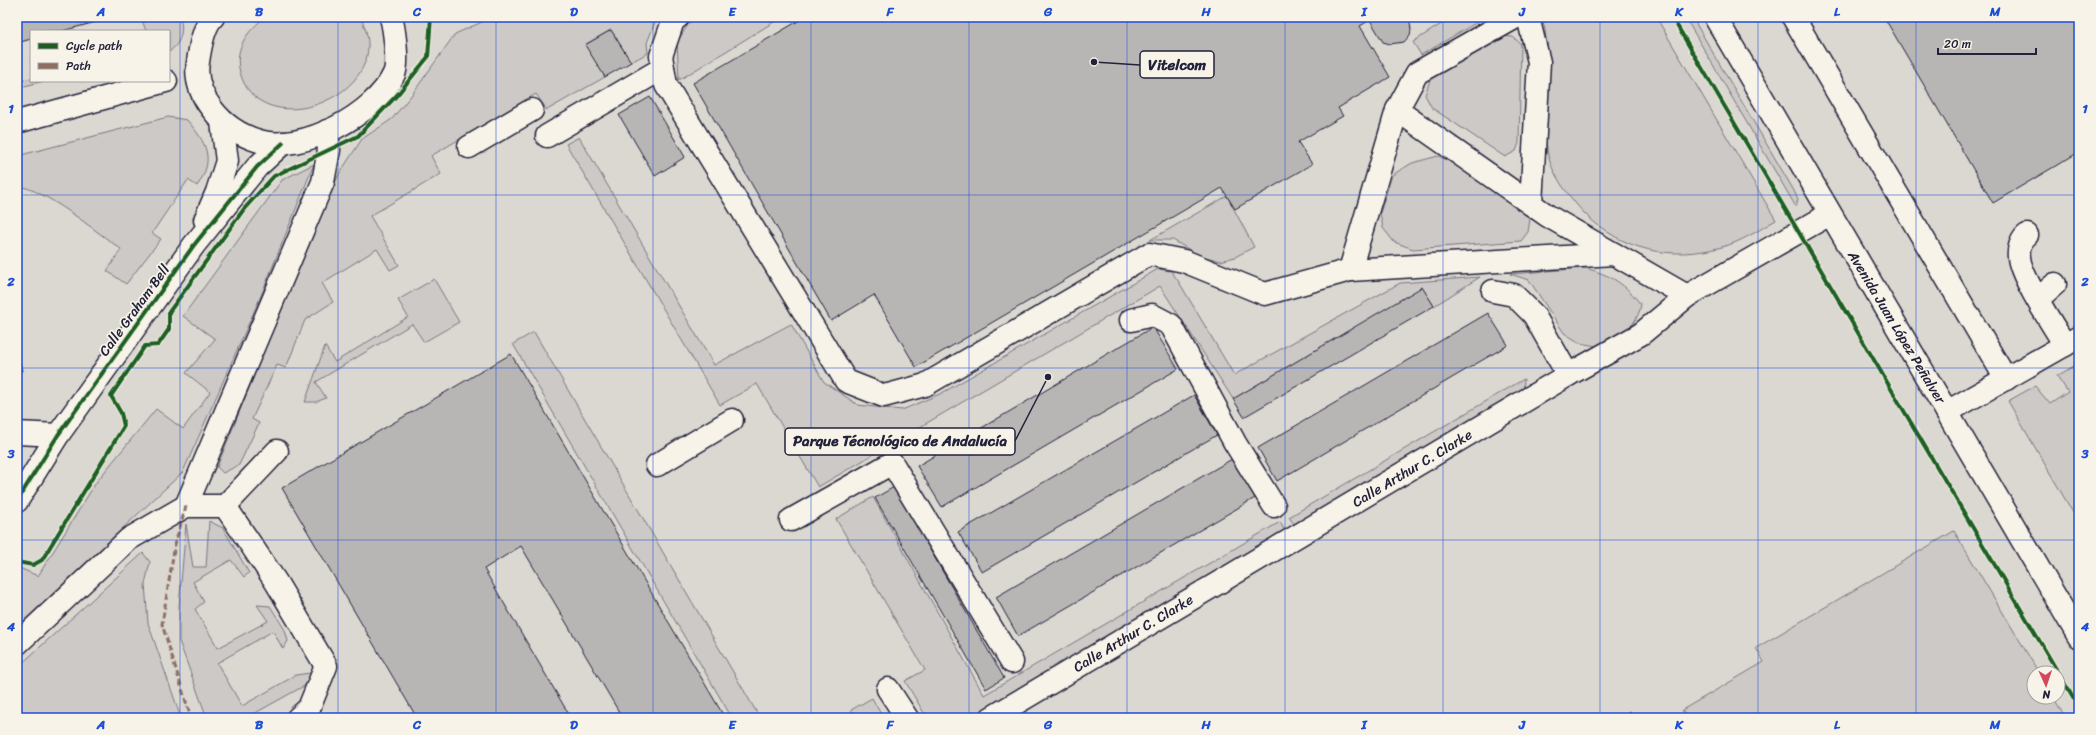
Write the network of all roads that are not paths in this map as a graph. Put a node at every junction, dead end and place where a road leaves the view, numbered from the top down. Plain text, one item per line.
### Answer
1 (391, 17) edge
2 (678, 17) edge
3 (1516, 17) edge
4 (1528, 17) edge
5 (1715, 17) edge
6 (1793, 17) edge
7 (209, 18) edge
8 (663, 68) junction
9 (196, 73) junction
10 (170, 80) edge
11 (162, 82) edge
12 (532, 110) dead end
13 (1397, 110) junction
14 (17, 122) edge
15 (222, 122) junction
16 (326, 131) junction
17 (547, 136) dead end
18 (283, 143) junction
19 (469, 147) dead end
20 (1531, 204) junction
21 (1830, 214) junction
22 (2027, 235) dead end
23 (194, 245) junction
24 (1614, 254) junction
25 (1350, 270) junction
26 (2055, 284) dead end
27 (1492, 291) dead end
28 (1688, 296) junction
29 (2038, 299) junction
30 (1132, 320) dead end
31 (2072, 341) edge
32 (1568, 375) junction
33 (2006, 379) junction
34 (1947, 412) junction
35 (732, 420) dead end
36 (17, 433) edge
37 (58, 435) junction
38 (277, 451) dead end
39 (657, 464) dead end
40 (17, 501) edge
41 (186, 506) junction
42 (225, 506) junction
43 (1274, 506) dead end
44 (791, 520) dead end
45 (2079, 637) edge
46 (17, 644) edge
47 (1012, 662) dead end
48 (888, 689) dead end
49 (298, 718) edge
50 (907, 718) edge
51 (991, 718) edge

1 - 16 street
2 - 8 street
3 - 13 street
4 - 20 street
5 - 21 street, Avenida Juan López Peñalver
6 - 33 street
7 - 9 street
8 - 17 street
8 - 25 street
9 - 10 street
9 - 15 street
11 - 14 street
12 - 19 street
13 - 20 street
13 - 25 street
15 - 18 street
15 - 23 street, Calle Graham Bell
16 - 18 street
16 - 41 street
18 - 23 street, Calle Graham Bell
20 - 24 street
21 - 28 street, Calle Arthur C. Clarke
21 - 34 street, Avenida Juan López Peñalver
22 - 29 street
23 - 37 street, Calle Graham Bell
24 - 25 street
24 - 28 street
26 - 29 street
27 - 32 street
28 - 32 street, Calle Arthur C. Clarke
29 - 31 street
30 - 43 street
31 - 33 street
32 - 51 street, Calle Arthur C. Clarke
33 - 34 street
34 - 45 street, Avenida Juan López Peñalver
35 - 39 street
36 - 37 street
37 - 40 street, Calle Graham Bell
38 - 42 street
41 - 42 street
41 - 46 street
42 - 49 street
44 - 47 street
48 - 50 street

